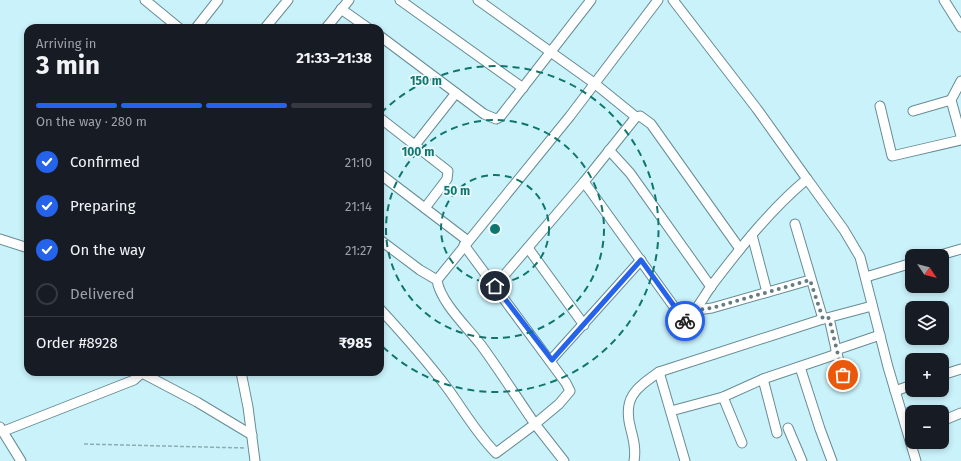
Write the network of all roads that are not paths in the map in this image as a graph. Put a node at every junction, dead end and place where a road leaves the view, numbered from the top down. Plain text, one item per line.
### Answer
1 (145, 0) edge
2 (288, 0) edge
3 (349, 0) edge
4 (400, 0) edge
5 (478, 0) edge
6 (591, 0) edge
7 (658, 0) edge
8 (673, 0) edge
9 (944, 0) edge
10 (216, 1) edge
11 (341, 9) junction
12 (174, 24) edge
13 (199, 24) edge
14 (268, 24) edge
15 (329, 24) edge
16 (362, 24) edge
17 (961, 27) edge
18 (384, 39) edge
19 (551, 52) junction
20 (961, 81) edge
21 (594, 83) junction
22 (523, 88) junction
23 (456, 93) junction
24 (951, 100) junction
25 (880, 106) dead end
26 (913, 112) dead end
27 (636, 117) junction
28 (384, 121) edge
29 (961, 136) edge
30 (961, 140) edge
31 (415, 145) junction
32 (609, 150) junction
33 (384, 177) edge
34 (807, 179) junction
35 (584, 182) junction
36 (425, 208) junction
37 (795, 224) dead end
38 (752, 235) junction
39 (0, 239) edge
40 (384, 243) edge
41 (466, 243) junction
42 (24, 247) edge
43 (528, 248) junction
44 (740, 249) junction
45 (961, 251) edge
46 (949, 254) edge
47 (641, 260) junction
48 (905, 265) edge
49 (866, 277) junction
50 (437, 280) junction
51 (810, 280) junction
52 (495, 286) junction
53 (711, 287) junction
54 (767, 292) junction
55 (872, 306) junction
56 (697, 310) junction
57 (384, 313) edge
58 (826, 319) junction
59 (584, 325) junction
60 (880, 336) junction
61 (836, 352) junction
62 (552, 360) junction
63 (800, 367) junction
64 (961, 369) edge
65 (659, 372) junction
66 (949, 373) edge
67 (138, 376) edge
68 (150, 376) edge
69 (242, 376) edge
70 (763, 380) junction
71 (846, 386) dead end
72 (905, 387) edge
73 (895, 391) junction
74 (723, 397) junction
75 (671, 411) junction
76 (961, 413) edge
77 (949, 418) edge
78 (905, 422) edge
79 (535, 424) junction
80 (788, 428) dead end
81 (2, 429) edge
82 (777, 433) dead end
83 (252, 435) junction
84 (742, 443) dead end
85 (913, 449) edge
86 (499, 457) edge
87 (21, 461) edge
88 (255, 461) edge
89 (564, 461) edge
90 (634, 461) edge
91 (685, 461) edge
92 (802, 461) edge
93 (832, 461) edge
94 (916, 461) edge

1 - 12 street
2 - 14 street
3 - 11 street
4 - 22 street
5 - 19 street
6 - 19 street
7 - 21 street
8 - 34 street
9 - 17 street
10 - 13 street
11 - 15 street
11 - 16 street
18 - 23 street
19 - 21 street
19 - 22 street
20 - 24 street
21 - 27 street
21 - 41 street
22 - 23 street
23 - 31 street
24 - 26 street
24 - 29 street
25 - 30 street
27 - 32 street
27 - 44 street
28 - 31 street
31 - 36 street
32 - 35 street
32 - 53 street
33 - 36 street
34 - 38 street
34 - 49 street
35 - 43 street
35 - 47 street
36 - 41 street
37 - 51 street
38 - 44 street
38 - 54 street
39 - 42 street
40 - 50 street
41 - 50 street
41 - 52 street
43 - 52 street
43 - 59 street
44 - 53 street
45 - 46 street
47 - 56 street
47 - 59 street
48 - 49 street
49 - 55 street
50 - 79 street
51 - 54 street
51 - 58 street
52 - 62 street
53 - 56 street
54 - 56 street
55 - 58 street
55 - 60 street
57 - 86 street
58 - 61 street
58 - 65 street
59 - 62 street
60 - 61 street
60 - 73 street
61 - 63 street
61 - 71 street
62 - 79 street
63 - 70 street
63 - 93 street
64 - 66 street
65 - 75 street
65 - 90 street
67 - 81 street
68 - 83 street
69 - 83 street
70 - 74 street
70 - 82 street
72 - 73 street
73 - 78 street
74 - 75 street
74 - 84 street
75 - 91 street
76 - 77 street
79 - 86 street
79 - 89 street
80 - 92 street
81 - 87 street
83 - 88 street
85 - 94 street

